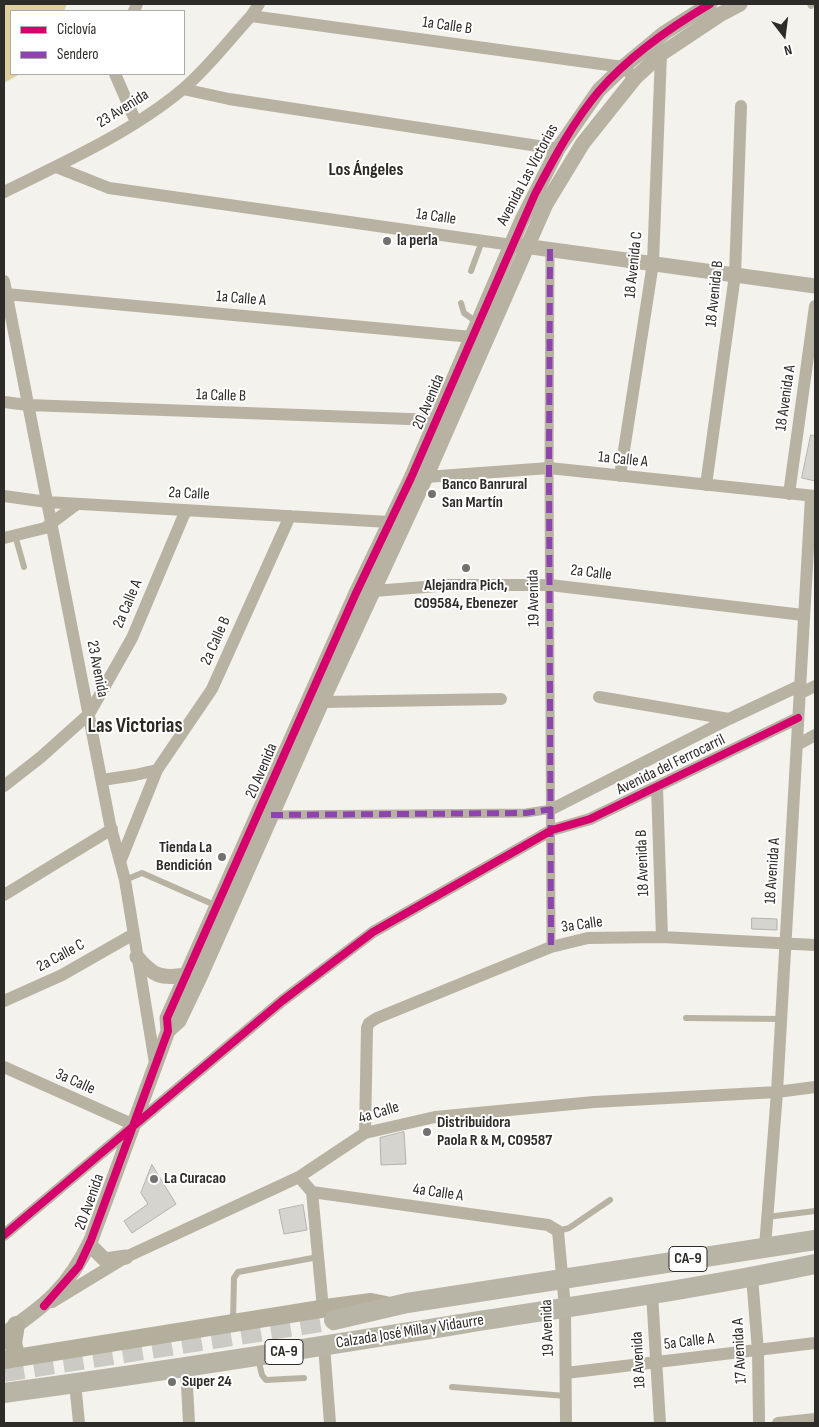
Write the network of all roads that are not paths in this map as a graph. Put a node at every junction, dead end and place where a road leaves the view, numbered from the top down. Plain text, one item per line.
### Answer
1 (259, 4) edge
2 (710, 4) edge
3 (740, 4) edge
4 (251, 16) junction
5 (661, 54) junction
6 (623, 67) junction
7 (115, 75) edge
8 (634, 78) junction
9 (184, 88) junction
10 (741, 106) dead end
11 (136, 122) junction
12 (558, 149) junction
13 (56, 167) junction
14 (4, 192) edge
15 (482, 241) junction
16 (520, 246) junction
17 (550, 249) junction
18 (653, 264) junction
19 (471, 271) dead end
20 (735, 275) junction
21 (4, 281) edge
22 (815, 286) edge
23 (6, 294) junction
24 (461, 303) dead end
25 (815, 306) edge
26 (475, 330) junction
27 (4, 402) edge
28 (28, 405) junction
29 (436, 420) junction
30 (548, 468) junction
31 (620, 476) junction
32 (426, 477) junction
33 (706, 485) junction
34 (789, 494) junction
35 (4, 496) edge
36 (813, 496) edge
37 (47, 502) junction
38 (78, 504) junction
39 (186, 510) junction
40 (290, 516) junction
41 (389, 522) junction
42 (52, 524) junction
43 (9, 537) edge
44 (24, 568) dead end
45 (550, 585) junction
46 (374, 591) junction
47 (803, 615) junction
48 (815, 686) edge
49 (799, 690) junction
50 (600, 697) dead end
51 (501, 700) dead end
52 (322, 702) junction
53 (89, 714) junction
54 (798, 718) junction
55 (729, 719) junction
56 (815, 735) edge
57 (797, 745) junction
58 (157, 770) junction
59 (102, 780) junction
60 (4, 786) edge
61 (657, 787) junction
62 (552, 809) junction
63 (265, 815) junction
64 (112, 829) junction
65 (552, 830) junction
66 (120, 862) junction
67 (125, 880) junction
68 (4, 895) edge
69 (217, 906) junction
70 (132, 934) junction
71 (662, 937) junction
72 (784, 945) junction
73 (815, 945) edge
74 (551, 947) junction
75 (137, 957) junction
76 (186, 975) junction
77 (4, 1001) edge
78 (686, 1018) dead end
79 (781, 1019) junction
80 (168, 1031) junction
81 (156, 1063) junction
82 (4, 1067) edge
83 (815, 1087) edge
84 (777, 1092) junction
85 (134, 1126) junction
86 (365, 1133) junction
87 (299, 1177) junction
88 (312, 1192) junction
89 (610, 1200) dead end
90 (815, 1211) edge
91 (767, 1217) junction
92 (558, 1231) junction
93 (4, 1235) edge
94 (815, 1240) edge
95 (89, 1244) junction
96 (765, 1247) junction
97 (126, 1256) junction
98 (318, 1257) junction
99 (658, 1263) junction
100 (815, 1264) edge
101 (562, 1277) junction
102 (752, 1277) junction
103 (652, 1294) junction
104 (44, 1306) junction
105 (564, 1308) junction
106 (329, 1315) junction
107 (483, 1321) junction
108 (233, 1324) junction
109 (10, 1329) edge
110 (815, 1343) edge
111 (324, 1346) junction
112 (758, 1351) junction
113 (258, 1356) junction
114 (11, 1359) edge
115 (655, 1363) junction
116 (186, 1368) junction
117 (566, 1374) junction
118 (304, 1378) dead end
119 (75, 1383) junction
120 (452, 1387) dead end
121 (4, 1393) edge
122 (566, 1396) junction
123 (815, 1419) edge
124 (79, 1423) edge
125 (189, 1423) edge
126 (330, 1423) edge
127 (566, 1423) edge
128 (660, 1423) edge
129 (759, 1423) edge
130 (778, 1423) edge

1 - 4 street, 23 Avenida
2 - 6 street, Avenida Las Victorias
3 - 5 street, Avenida Las Victorias
4 - 6 street, 1a Calle B
4 - 9 street, 23 Avenida
5 - 8 street, Avenida Las Victorias
5 - 18 street, 18 Avenida C
6 - 8 street
6 - 12 street, Avenida Las Victorias
7 - 11 street
8 - 16 street, Avenida Las Victorias
9 - 11 street, 23 Avenida
9 - 12 street
10 - 20 street, 18 Avenida B
11 - 13 street, 23 Avenida
12 - 16 street, Avenida Las Victorias
13 - 14 street, 23 Avenida
13 - 15 street, 1a Calle
15 - 16 street, 1a Calle
15 - 19 lane
16 - 17 street, 1a Calle
16 - 26 street, 20 Avenida
16 - 32 street, 20 Avenida
17 - 18 street, 1a Calle
17 - 30 street, 19 Avenida
18 - 20 street, 1a Calle
18 - 31 street, 18 Avenida C
20 - 22 street, 1a Calle
20 - 33 street, 18 Avenida B
21 - 23 street, 23 Avenida
23 - 26 street, 1a Calle A
23 - 28 street, 23 Avenida
24 - 26 lane
25 - 34 street, 18 Avenida A
26 - 29 street, 20 Avenida
27 - 28 street, 1a Calle B
28 - 29 street, 1a Calle B
28 - 37 street, 23 Avenida
29 - 41 street, 20 Avenida
30 - 31 street, 1a Calle A
30 - 32 street, 1a Calle A
30 - 45 street, 19 Avenida
31 - 33 street, 1a Calle A
32 - 46 street, 20 Avenida
33 - 34 street, 1a Calle A
34 - 36 street, 1a Calle A
35 - 37 street, 2a Calle
36 - 47 street, 18 Avenida A
37 - 38 street, 2a Calle
37 - 42 street, 23 Avenida
38 - 39 street, 2a Calle
38 - 42 street
39 - 40 street, 2a Calle
39 - 53 street, 2a Calle A
40 - 41 street, 2a Calle
40 - 58 street, 2a Calle B
41 - 63 street, 20 Avenida
42 - 43 street
42 - 53 street, 23 Avenida
43 - 44 lane
45 - 46 street, 2a Calle
45 - 47 street, 2a Calle
45 - 62 street, 19 Avenida
46 - 52 street, 20 Avenida
47 - 49 street, 18 Avenida A
48 - 49 street, Avenida del Ferrocarril
49 - 54 street, 18 Avenida A
49 - 55 street, Avenida del Ferrocarril
50 - 55 street
51 - 52 street
52 - 63 street, 20 Avenida
53 - 59 street, 23 Avenida
53 - 60 street, 2a Calle A
54 - 57 street, 18 Avenida A
54 - 61 street, Avenida del Ferrocarril
55 - 62 street, Avenida del Ferrocarril
56 - 57 street
57 - 72 street, 18 Avenida A
58 - 59 street
58 - 66 street, 2a Calle B
59 - 64 street, 23 Avenida
61 - 65 street, Avenida del Ferrocarril
61 - 71 street, 18 Avenida B
62 - 63 street
62 - 65 street, 19 Avenida
63 - 69 street, 20 Avenida
63 - 80 street, 20 Avenida
64 - 66 street, 23 Avenida
64 - 68 street
65 - 74 street, 19 Avenida
65 - 85 street, Avenida del Ferrocarril
66 - 67 street, 23 Avenida
67 - 69 lane
67 - 70 street, 23 Avenida
69 - 76 street, 20 Avenida
70 - 75 street, 23 Avenida
70 - 77 street, 2a Calle C
71 - 72 street, 3a Calle
71 - 74 street, 3a Calle
72 - 73 street, 3a Calle
72 - 79 street, 18 Avenida A
74 - 86 street, 3a Calle
75 - 76 street
75 - 81 street, 23 Avenida
76 - 80 street, 20 Avenida
78 - 79 lane
79 - 84 street, 18 Avenida A
80 - 81 street, 20 Avenida
81 - 85 street, 20 Avenida
82 - 85 street, 3a Calle
83 - 84 street, 4a Calle
84 - 86 street, 4a Calle
84 - 91 street, 18 Avenida A
85 - 93 street, Avenida del Ferrocarril
85 - 95 street, 20 Avenida
86 - 87 street, 4a Calle
87 - 88 street
87 - 97 street, 4a Calle
88 - 92 street, 4a Calle A
88 - 98 street
89 - 92 lane
90 - 91 lane
91 - 96 street, 18 Avenida A
92 - 101 street, 19 Avenida
94 - 96 highway, Calzada José Milla y Vidaurre / CA-9
95 - 97 street
95 - 104 street, 20 Avenida
96 - 99 highway, Calzada José Milla y Vidaurre / CA-9
97 - 104 street, 4a Calle
98 - 106 street
98 - 108 lane
99 - 101 highway, Calzada José Milla y Vidaurre / CA-9
99 - 105 highway
100 - 102 highway, Calzada José Milla y Vidaurre / CA-9
101 - 105 street, 19 Avenida
101 - 106 highway, Calzada José Milla y Vidaurre / CA-9
101 - 107 highway
102 - 103 highway, Calzada José Milla y Vidaurre / CA-9
102 - 112 street, 17 Avenida A
103 - 105 highway, Calzada José Milla y Vidaurre / CA-9
103 - 115 street, 18 Avenida
104 - 109 street, 4a Calle
105 - 107 highway, Calzada José Milla y Vidaurre / CA-9
105 - 117 street, 19 Avenida
106 - 108 main road, Calzada José Milla y Vidaurre / CA-9
107 - 111 highway, Calzada José Milla y Vidaurre / CA-9
108 - 114 main road, Calzada José Milla y Vidaurre / CA-9
109 - 114 main road
110 - 112 street, 5a Calle A
111 - 113 highway, Calzada José Milla y Vidaurre / CA-9
111 - 126 street
112 - 115 street, 5a Calle A
112 - 129 street, 17 Avenida A
113 - 116 highway, Calzada José Milla y Vidaurre / CA-9
113 - 118 lane
115 - 117 street, 5a Calle A
115 - 128 street, 18 Avenida
116 - 119 highway, Calzada José Milla y Vidaurre / CA-9
116 - 125 street
117 - 122 street, 19 Avenida
119 - 121 highway, Calzada José Milla y Vidaurre / CA-9
119 - 124 street
120 - 122 lane
122 - 127 street, 19 Avenida
123 - 130 street

